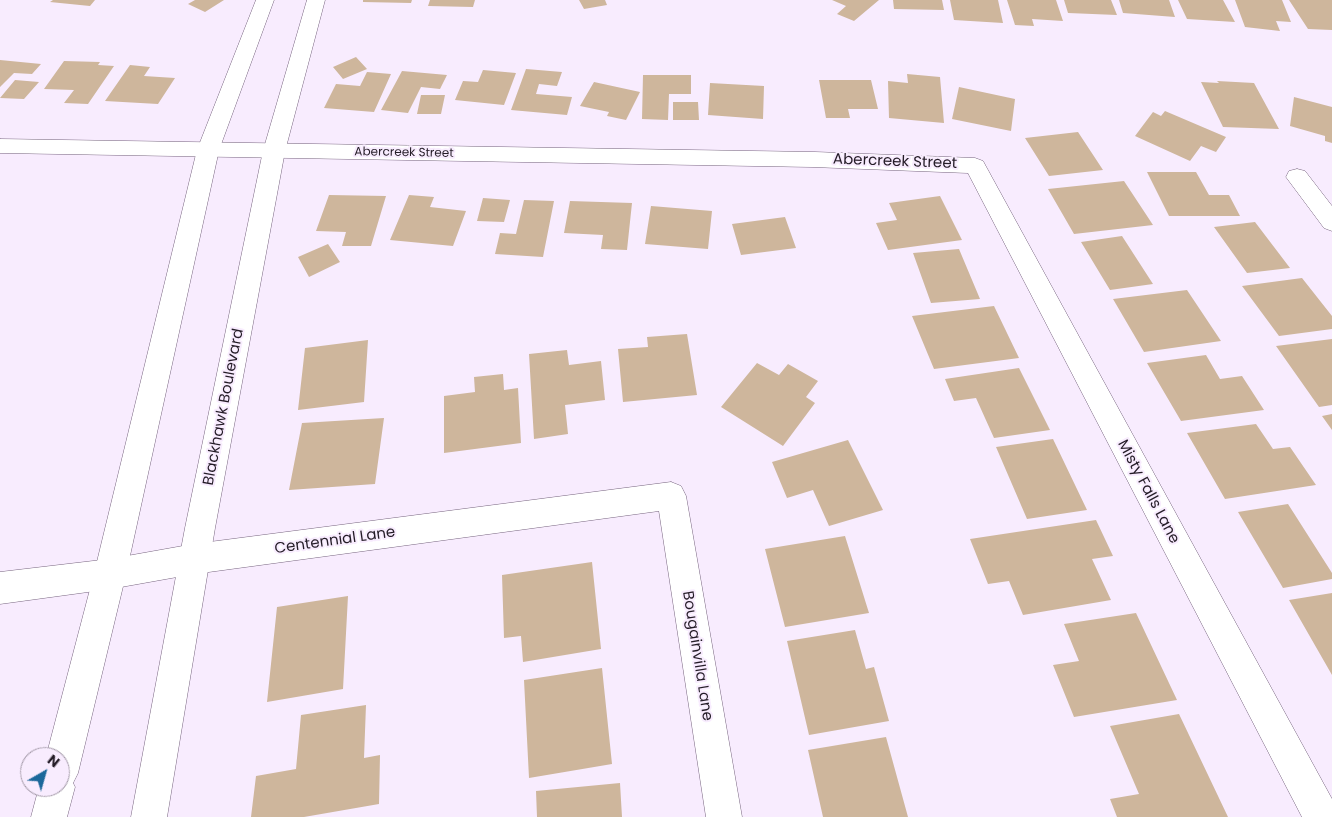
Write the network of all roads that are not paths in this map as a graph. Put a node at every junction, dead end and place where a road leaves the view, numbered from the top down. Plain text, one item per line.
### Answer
1 (264, 0) edge
2 (316, 0) edge
3 (0, 146) edge
4 (208, 150) junction
5 (274, 151) junction
6 (975, 166) joint
7 (1297, 176) dead end
8 (1332, 222) edge
9 (671, 496) joint
10 (194, 559) junction
11 (110, 574) junction
12 (0, 588) edge
13 (67, 747) edge
14 (54, 797) edge
15 (49, 817) edge
16 (149, 817) edge
17 (724, 817) edge
18 (1322, 817) edge

1 - 4 street
2 - 5 street, Blackhawk Boulevard
3 - 4 street, Abercreek Street
4 - 5 street, Abercreek Street
4 - 11 street
5 - 6 street, Abercreek Street
5 - 10 street, Blackhawk Boulevard
6 - 18 street, Misty Falls Lane
7 - 8 street
9 - 10 street, Centennial Lane
9 - 17 street, Bougainvilla Lane
10 - 11 street, Centennial Lane
10 - 16 street, Blackhawk Boulevard
11 - 12 street, Centennial Lane
11 - 13 street
14 - 15 street

